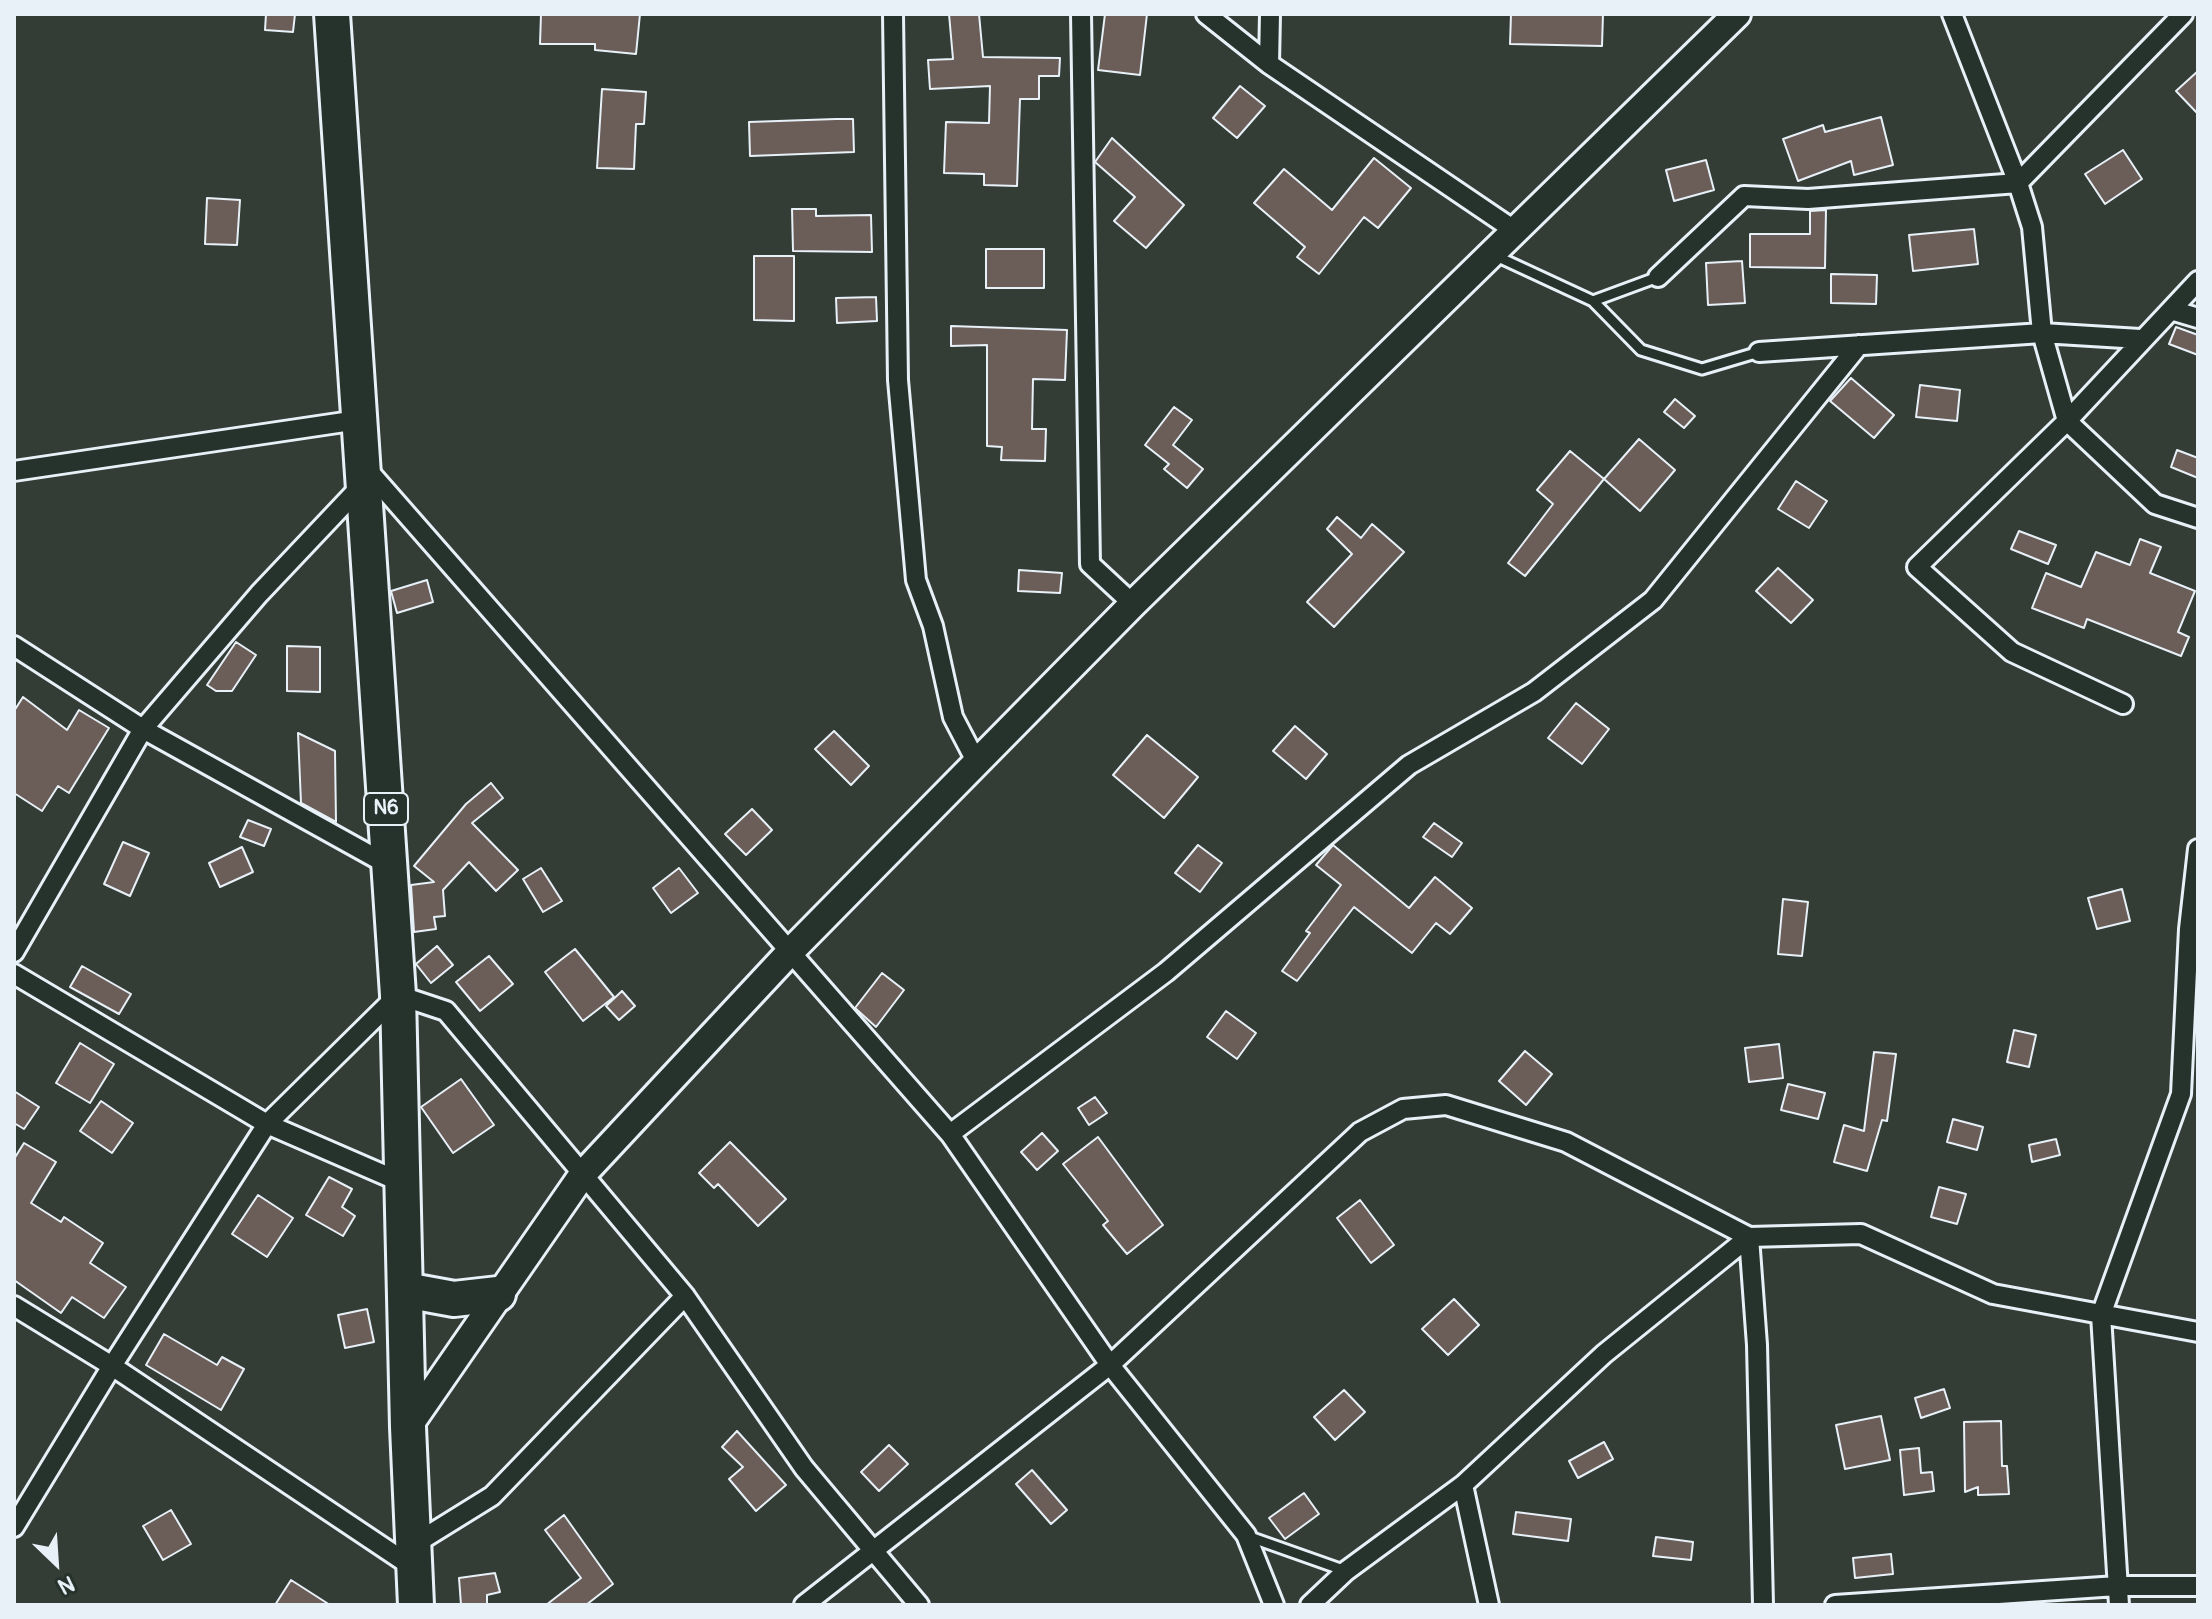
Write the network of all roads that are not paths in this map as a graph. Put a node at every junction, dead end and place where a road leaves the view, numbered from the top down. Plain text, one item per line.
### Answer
1 (332, 14) edge
2 (893, 14) edge
3 (1081, 14) edge
4 (1206, 14) edge
5 (1270, 14) edge
6 (1737, 14) edge
7 (1952, 14) edge
8 (2183, 14) edge
9 (1269, 64) junction
10 (2018, 183) junction
11 (1514, 230) junction
12 (1490, 254) junction
13 (1658, 277) joint
14 (2198, 281) edge
15 (1593, 301) junction
16 (2171, 310) junction
17 (2198, 318) edge
18 (2042, 333) junction
19 (2140, 339) junction
20 (1859, 345) junction
21 (1759, 352) joint
22 (358, 420) junction
23 (2067, 421) junction
24 (14, 471) edge
25 (362, 473) junction
26 (2198, 518) edge
27 (1133, 604) junction
28 (14, 646) edge
29 (2123, 704) dead end
30 (143, 729) junction
31 (977, 763) junction
32 (2198, 849) edge
33 (390, 866) junction
34 (14, 952) edge
35 (790, 952) junction
36 (14, 974) edge
37 (398, 995) junction
38 (267, 1124) junction
39 (950, 1134) junction
40 (583, 1174) junction
41 (403, 1183) junction
42 (1749, 1237) junction
43 (405, 1290) junction
44 (498, 1294) junction
45 (685, 1296) junction
46 (14, 1306) edge
47 (2101, 1315) junction
48 (2198, 1332) edge
49 (1110, 1365) junction
50 (112, 1366) junction
51 (408, 1427) junction
52 (1463, 1485) junction
53 (14, 1527) edge
54 (1246, 1535) junction
55 (875, 1551) junction
56 (414, 1557) junction
57 (1346, 1571) junction
58 (2198, 1586) edge
59 (2118, 1596) edge
60 (416, 1605) edge
61 (804, 1605) edge
62 (919, 1605) edge
63 (1274, 1605) edge
64 (1310, 1605) edge
65 (1489, 1605) edge
66 (1763, 1605) edge
67 (1835, 1605) edge

1 - 22 highway, N6
2 - 31 street
3 - 27 street
4 - 9 street
5 - 9 street
6 - 11 main road
7 - 10 street
8 - 10 street
9 - 11 street
10 - 13 street
10 - 18 street
11 - 12 main road
12 - 15 lane
12 - 27 main road
13 - 15 lane
14 - 16 street
15 - 21 lane
16 - 17 street
16 - 19 street
18 - 19 street
18 - 20 street
18 - 23 street
19 - 23 street
20 - 21 street
20 - 39 street
22 - 24 street
22 - 25 highway, N6
23 - 26 street
23 - 29 street
25 - 30 street
25 - 33 highway, N6
25 - 35 street
27 - 31 main road
28 - 30 street
30 - 33 street
30 - 34 street
31 - 35 main road
32 - 47 street
33 - 37 highway, N6
35 - 39 street
35 - 40 main road
36 - 38 street
37 - 38 street
37 - 40 street
37 - 41 highway, N6
38 - 41 street
38 - 50 street
39 - 49 street
40 - 44 main road
40 - 45 street
41 - 43 highway, N6
42 - 47 street
42 - 49 street
42 - 52 street
42 - 66 street
43 - 44 highway
43 - 51 highway, N6
44 - 51 main road
45 - 55 street
45 - 56 street
46 - 50 street
47 - 48 street
47 - 59 street
49 - 54 street
49 - 55 street
50 - 53 street
50 - 56 street
51 - 56 highway, N6
52 - 57 street
52 - 65 street
54 - 57 lane
54 - 63 street
55 - 61 street
55 - 62 street
56 - 60 highway, N6
57 - 64 street
58 - 59 street
59 - 67 street

